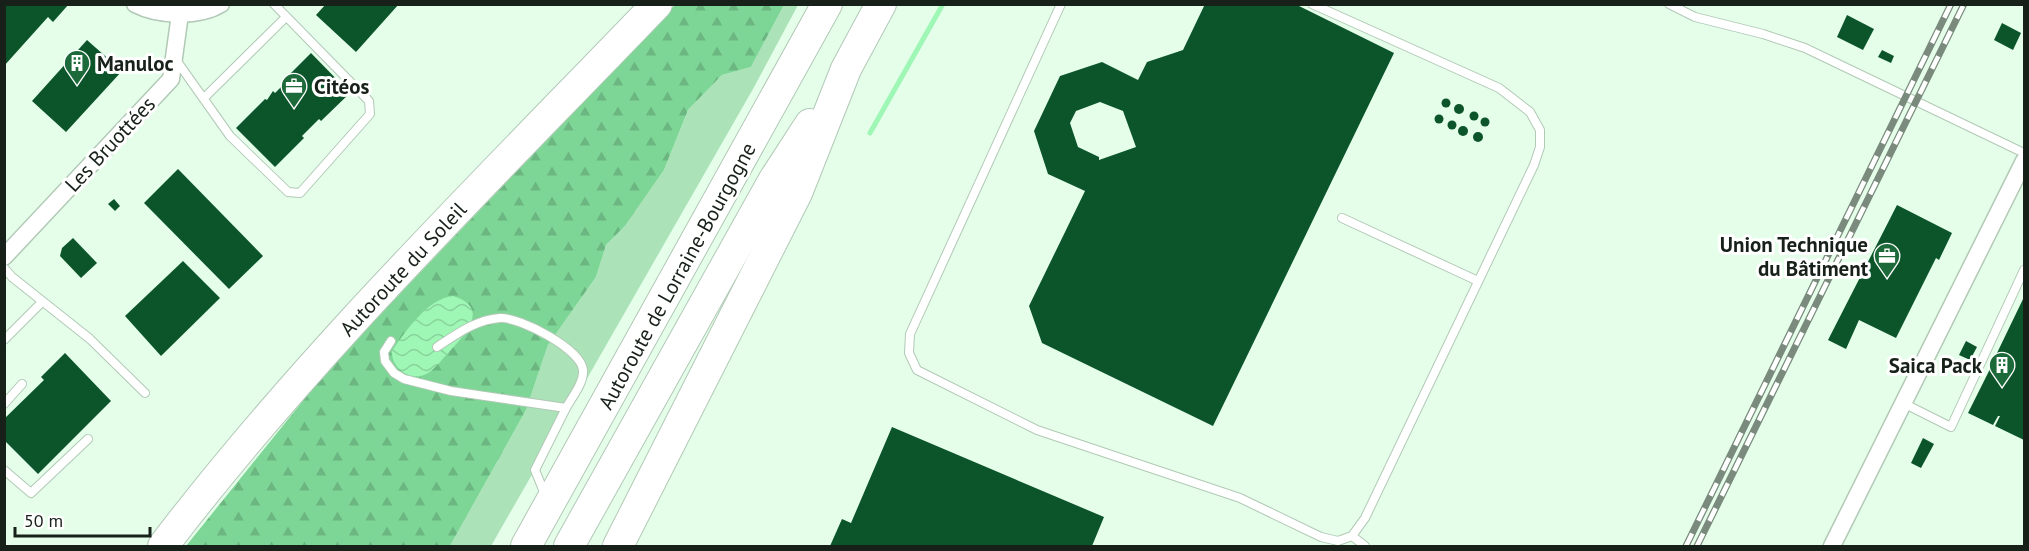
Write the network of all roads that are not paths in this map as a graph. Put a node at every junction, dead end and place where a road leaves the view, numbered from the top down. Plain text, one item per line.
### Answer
1 (135, 4) edge
2 (221, 4) edge
3 (274, 4) edge
4 (657, 4) edge
5 (827, 4) edge
6 (880, 4) edge
7 (1061, 4) edge
8 (1312, 4) edge
9 (1670, 4) edge
10 (180, 14) junction
11 (286, 17) junction
12 (174, 56) junction
13 (846, 69) junction
14 (205, 97) junction
15 (2025, 153) edge
16 (2025, 161) edge
17 (1342, 218) dead end
18 (4, 257) edge
19 (4, 268) edge
20 (2025, 270) edge
21 (1478, 281) junction
22 (42, 302) junction
23 (4, 340) edge
24 (391, 341) dead end
25 (437, 347) dead end
26 (22, 384) dead end
27 (145, 393) dead end
28 (1903, 403) junction
29 (4, 404) edge
30 (566, 408) junction
31 (88, 440) dead end
32 (4, 470) edge
33 (549, 506) junction
34 (1352, 536) junction
35 (163, 546) edge
36 (526, 546) edge
37 (569, 546) edge
38 (618, 546) edge
39 (1365, 546) edge
40 (1832, 546) edge

1 - 10 street
2 - 10 street
3 - 11 lane
4 - 35 highway, Autoroute du Soleil
5 - 33 highway, Autoroute de Lorraine-Bourgogne
6 - 13 highway
7 - 34 lane
8 - 21 lane
9 - 15 lane
10 - 12 street, Les Bruottées
11 - 14 lane
11 - 14 lane
12 - 14 lane
12 - 18 street, Les Bruottées
13 - 37 highway, Autoroute de Lorraine-Bourgogne
13 - 38 highway
16 - 28 street
17 - 21 lane
19 - 22 lane
20 - 28 lane
21 - 34 lane
22 - 23 lane
22 - 27 lane
24 - 30 lane
25 - 30 lane
26 - 29 lane
28 - 40 street
30 - 33 lane
31 - 32 lane
33 - 36 highway, Autoroute de Lorraine-Bourgogne
34 - 39 lane

